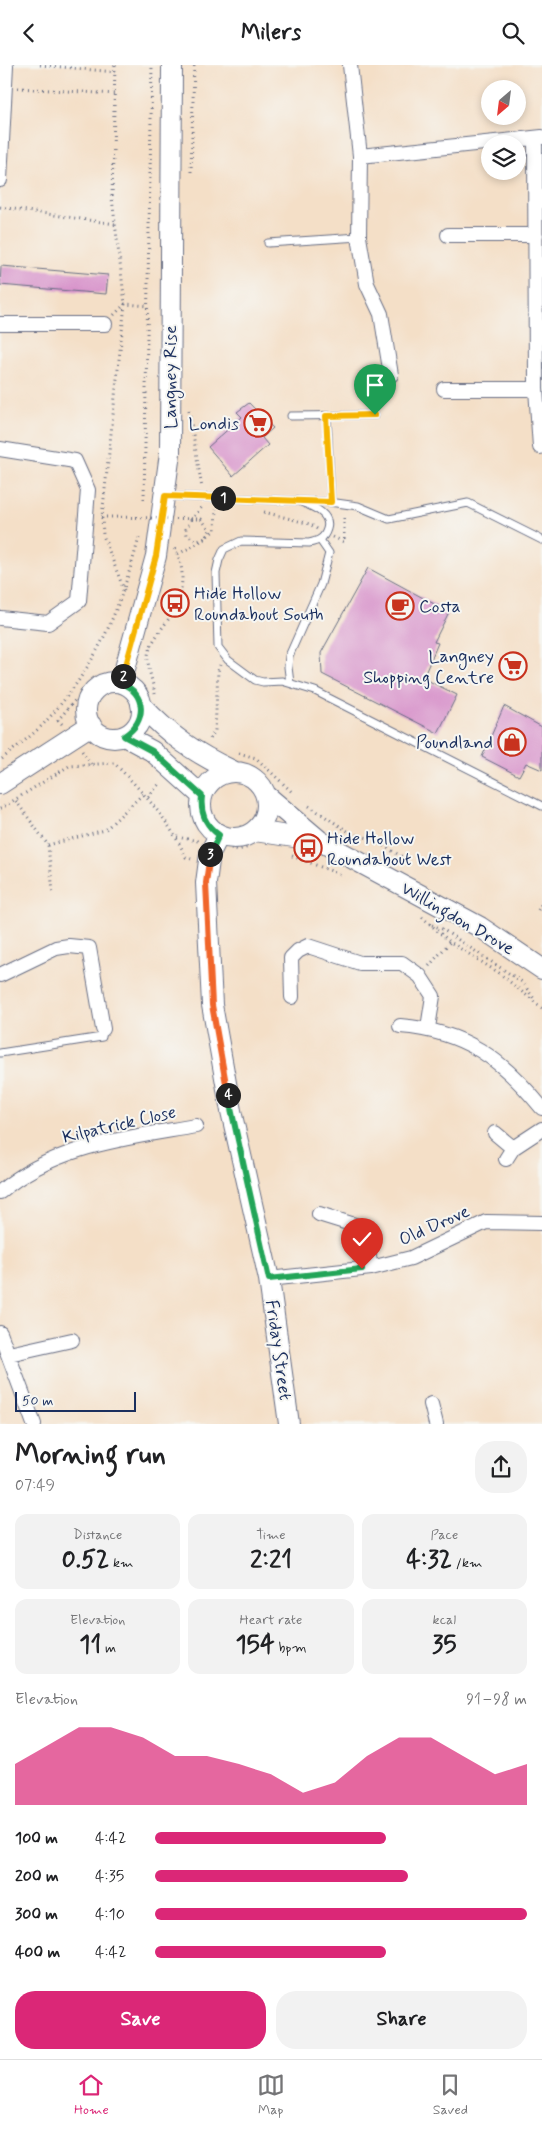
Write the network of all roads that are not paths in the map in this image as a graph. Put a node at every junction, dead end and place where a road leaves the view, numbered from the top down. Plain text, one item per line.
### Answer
1 (6, 65) edge
2 (172, 65) edge
3 (350, 65) edge
4 (538, 137) edge
5 (360, 156) junction
6 (0, 181) edge
7 (448, 235) dead end
8 (536, 235) junction
9 (359, 237) junction
10 (268, 243) dead end
11 (0, 324) edge
12 (105, 324) road end
13 (391, 375) dead end
14 (444, 389) dead end
15 (536, 389) junction
16 (375, 415) dead end
17 (291, 416) dead end
18 (326, 416) junction
19 (540, 447) dead end
20 (0, 449) edge
21 (165, 496) junction
22 (299, 501) junction
23 (331, 502) junction
24 (320, 540) junction
25 (542, 540) edge
26 (0, 618) edge
27 (121, 683) junction
28 (290, 683) junction
29 (149, 701) junction
30 (91, 725) junction
31 (124, 736) junction
32 (233, 771) junction
33 (0, 784) edge
34 (202, 796) junction
35 (267, 797) junction
36 (542, 806) edge
37 (255, 838) junction
38 (216, 839) junction
39 (320, 841) junction
40 (542, 969) edge
41 (0, 975) edge
42 (292, 997) dead end
43 (400, 1026) dead end
44 (428, 1028) junction
45 (103, 1029) joint
46 (0, 1053) edge
47 (542, 1109) edge
48 (196, 1126) dead end
49 (542, 1129) edge
50 (495, 1133) dead end
51 (0, 1192) edge
52 (318, 1214) dead end
53 (542, 1223) edge
54 (371, 1268) junction
55 (269, 1279) junction
56 (0, 1333) edge
57 (72, 1340) dead end
58 (9, 1354) junction
59 (431, 1404) dead end
60 (34, 1424) edge
61 (290, 1424) edge
62 (436, 1424) edge

1 - 6 street
2 - 21 main road, Langney Rise
3 - 5 street
4 - 5 street
4 - 8 street
5 - 9 street
7 - 8 street
8 - 15 street
9 - 10 lane
9 - 13 street
11 - 12 street
14 - 15 street
15 - 19 street
16 - 18 lane
17 - 18 lane
18 - 23 lane
20 - 26 street
21 - 22 lane
21 - 27 main road, Langney Rise
22 - 23 lane
22 - 24 lane
23 - 25 lane
24 - 28 lane
24 - 28 lane
27 - 29 main road
27 - 30 main road
28 - 36 lane
29 - 31 main road
29 - 32 main road
30 - 31 main road
30 - 33 main road
31 - 34 main road
32 - 34 main road
32 - 35 main road
34 - 38 main road
35 - 37 main road
35 - 39 main road, Willingdon Drove
37 - 38 main road
37 - 39 main road, Willingdon Drove
38 - 55 main road, Friday Street
39 - 40 main road, Willingdon Drove
41 - 45 street
42 - 44 street
43 - 44 street
44 - 47 street
45 - 46 lane
48 - 51 street, Kilpatrick Close
49 - 50 street
52 - 54 street
53 - 54 street, Old Drove
54 - 55 street, Old Drove
55 - 61 main road, Friday Street
56 - 58 street
57 - 58 street
58 - 60 street
59 - 62 street

